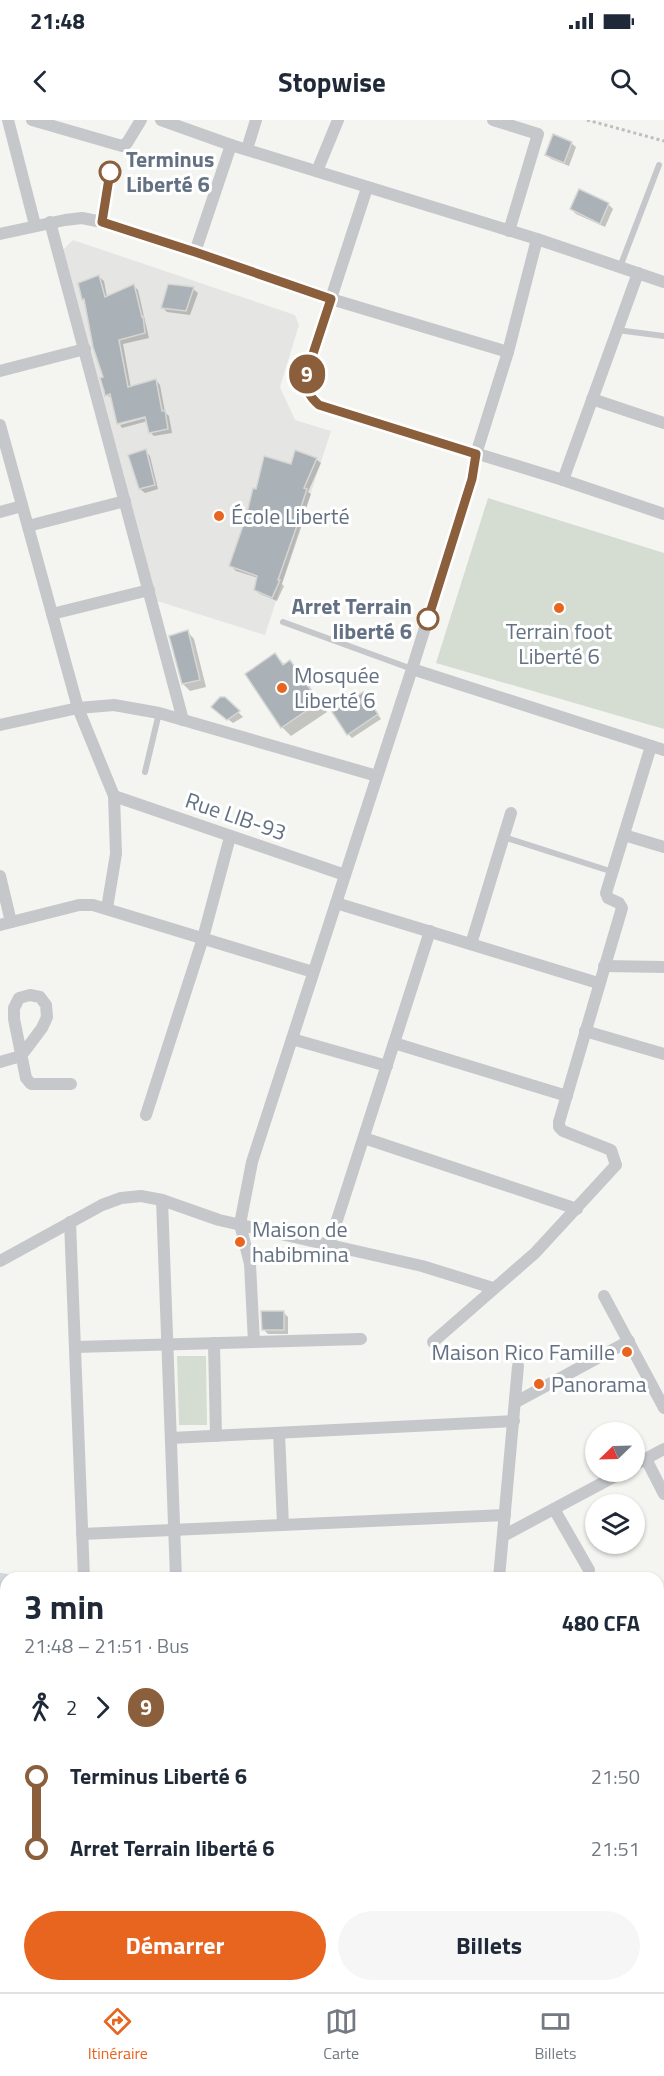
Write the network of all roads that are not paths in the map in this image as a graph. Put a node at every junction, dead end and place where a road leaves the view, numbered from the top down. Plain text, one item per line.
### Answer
1 (8, 120) edge
2 (32, 120) edge
3 (141, 120) edge
4 (161, 120) edge
5 (256, 120) edge
6 (338, 120) edge
7 (493, 120) edge
8 (231, 145) junction
9 (247, 150) junction
10 (659, 165) dead end
11 (317, 171) junction
12 (110, 172) dead end
13 (367, 188) junction
14 (50, 222) junction
15 (102, 222) junction
16 (35, 225) junction
17 (508, 231) junction
18 (0, 234) edge
19 (537, 239) junction
20 (195, 252) junction
21 (620, 267) junction
22 (638, 273) junction
23 (664, 282) edge
24 (331, 299) junction
25 (616, 330) junction
26 (664, 336) edge
27 (85, 349) junction
28 (508, 352) junction
29 (0, 371) edge
30 (592, 399) junction
31 (664, 423) edge
32 (0, 424) edge
33 (476, 454) junction
34 (563, 480) junction
35 (125, 501) junction
36 (21, 506) junction
37 (0, 512) edge
38 (664, 514) edge
39 (28, 526) junction
40 (149, 590) junction
41 (52, 614) junction
42 (283, 622) dead end
43 (412, 669) junction
44 (78, 708) junction
45 (159, 713) junction
46 (183, 720) junction
47 (0, 725) edge
48 (651, 746) junction
49 (664, 750) edge
50 (144, 772) dead end
51 (377, 776) junction
52 (114, 796) junction
53 (511, 813) dead end
54 (624, 835) junction
55 (230, 837) junction
56 (504, 837) junction
57 (664, 847) edge
58 (613, 872) junction
59 (345, 875) junction
60 (0, 876) edge
61 (336, 903) junction
62 (107, 908) junction
63 (6, 923) edge
64 (430, 931) junction
65 (203, 938) junction
66 (471, 944) junction
67 (604, 966) junction
68 (664, 967) edge
69 (314, 972) junction
70 (598, 983) junction
71 (585, 1031) junction
72 (292, 1039) junction
73 (394, 1043) junction
74 (664, 1054) edge
75 (0, 1062) edge
76 (387, 1066) junction
77 (71, 1084) dead end
78 (567, 1096) junction
79 (146, 1115) dead end
80 (364, 1138) junction
81 (162, 1200) junction
82 (577, 1209) junction
83 (70, 1222) junction
84 (240, 1224) junction
85 (329, 1245) junction
86 (0, 1261) edge
87 (493, 1288) junction
88 (604, 1296) dead end
89 (362, 1339) dead end
90 (629, 1341) junction
91 (254, 1342) junction
92 (433, 1342) dead end
93 (214, 1343) junction
94 (167, 1344) junction
95 (75, 1347) junction
96 (518, 1366) dead end
97 (516, 1402) junction
98 (664, 1408) edge
99 (514, 1421) junction
100 (279, 1433) junction
101 (216, 1436) junction
102 (171, 1438) junction
103 (664, 1449) edge
104 (646, 1459) joint
105 (605, 1482) edge
106 (664, 1494) edge
107 (555, 1509) junction
108 (505, 1515) junction
109 (283, 1525) junction
110 (174, 1530) junction
111 (82, 1534) junction
112 (503, 1536) junction
113 (588, 1570) dead end
114 (84, 1572) edge
115 (176, 1572) edge
116 (500, 1572) edge

1 - 16 street
2 - 3 street
4 - 8 street
5 - 9 street
6 - 11 street
7 - 17 street
8 - 9 street
8 - 20 street
9 - 11 street
10 - 21 lane
11 - 13 street
12 - 15 lane
13 - 17 street
13 - 24 street
14 - 15 street
14 - 16 street
14 - 27 street
15 - 20 street
16 - 18 street
17 - 19 street
19 - 21 street
19 - 28 street
20 - 24 street
21 - 22 street
22 - 23 street
22 - 25 street
24 - 28 street
24 - 33 street
25 - 26 lane
25 - 30 street
27 - 29 street
27 - 35 street
28 - 33 street
30 - 31 street
30 - 34 street
32 - 36 street
33 - 34 street
33 - 43 street
34 - 38 street
35 - 39 street
35 - 40 street
36 - 37 street
36 - 39 street
39 - 41 street
40 - 41 street
40 - 46 street
41 - 44 street
42 - 43 lane
43 - 48 street
43 - 51 street
44 - 45 street
44 - 47 street
44 - 52 street
45 - 46 street
45 - 50 lane
46 - 51 street
48 - 49 street
48 - 54 street
51 - 59 street
52 - 55 street, Rue LIB-93
52 - 62 street
53 - 56 street
54 - 57 street
54 - 58 street
55 - 59 street, Rue LIB-93
55 - 65 street
56 - 58 lane
56 - 66 street
58 - 67 street
59 - 61 street
60 - 63 street
61 - 64 street
61 - 69 street
62 - 63 street
62 - 65 street
64 - 66 street
64 - 73 street
65 - 69 street
65 - 79 street
66 - 70 street
67 - 68 street
67 - 70 street
69 - 72 street
70 - 71 street
71 - 74 street
71 - 78 street
72 - 76 street
72 - 84 street
73 - 76 street
73 - 78 street
75 - 77 street
76 - 80 street
78 - 82 street
80 - 82 street
80 - 85 street
81 - 83 street
81 - 84 street
81 - 94 street
82 - 87 street
83 - 86 street
83 - 95 street
84 - 85 street
84 - 91 street
85 - 87 street
87 - 92 street
88 - 90 street
89 - 91 street
90 - 97 street
90 - 98 street
91 - 93 street
93 - 94 street
93 - 101 street
94 - 95 street
94 - 102 street
95 - 111 street
96 - 97 street
97 - 99 street
99 - 100 street
99 - 108 street
100 - 101 street
100 - 109 street
101 - 102 street
102 - 110 street
103 - 104 street
104 - 106 street
105 - 107 street
107 - 112 street
107 - 113 street
108 - 109 street
108 - 112 street
109 - 110 street
110 - 111 street
110 - 115 street
111 - 114 street
112 - 116 street

